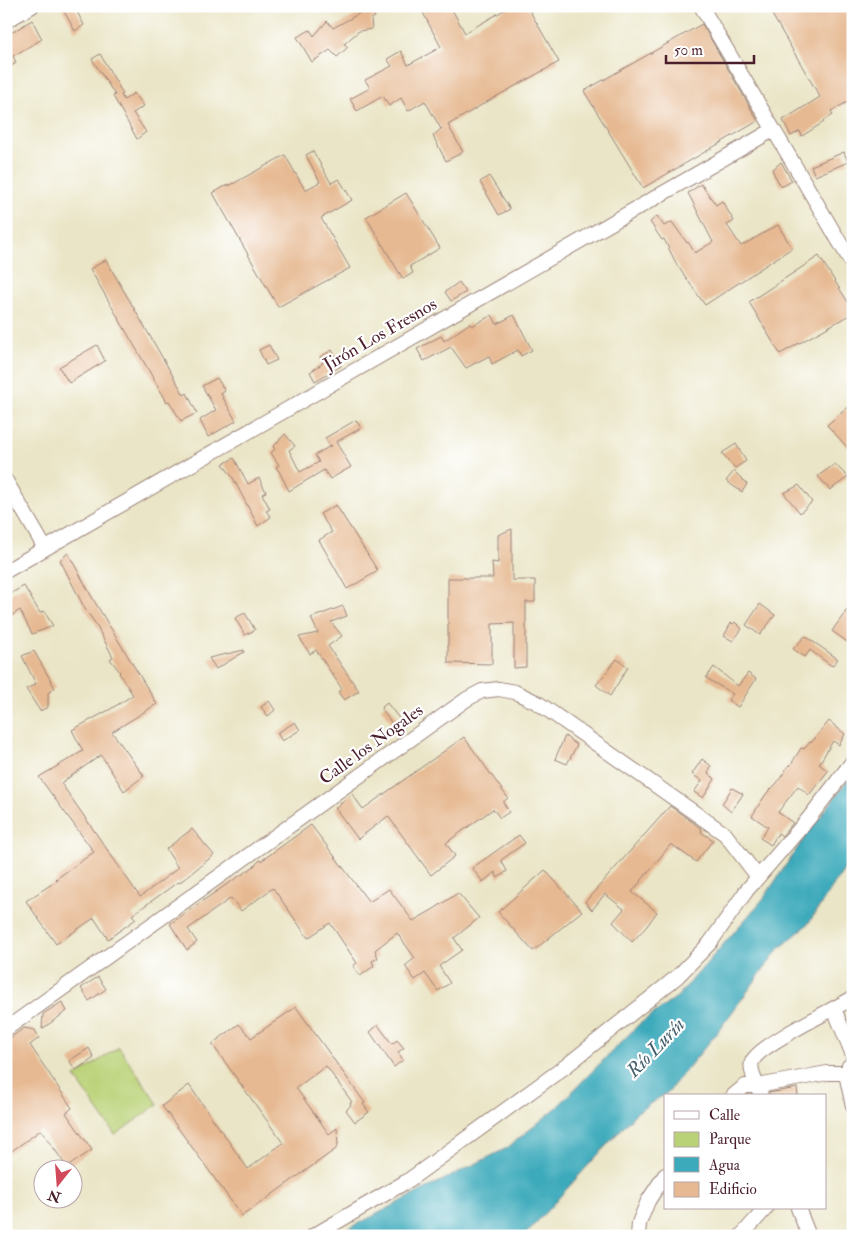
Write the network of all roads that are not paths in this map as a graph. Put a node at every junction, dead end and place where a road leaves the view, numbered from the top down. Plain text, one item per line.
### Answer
1 (32, 6) edge
2 (700, 6) edge
3 (6, 21) edge
4 (773, 130) junction
5 (853, 265) edge
6 (6, 481) edge
7 (45, 548) junction
8 (6, 571) edge
9 (853, 761) edge
10 (758, 877) junction
11 (853, 998) edge
12 (834, 1009) junction
13 (6, 1029) edge
14 (853, 1055) edge
15 (851, 1070) edge
16 (759, 1091) edge
17 (736, 1094) edge
18 (853, 1106) edge
19 (664, 1177) edge
20 (764, 1210) edge
21 (799, 1210) edge
22 (313, 1236) edge
23 (638, 1236) edge
24 (741, 1236) edge
25 (809, 1236) edge

1 - 3 street
2 - 4 street
4 - 5 street
4 - 7 street, Jirón Los Fresnos
6 - 7 street
7 - 8 street, Jirón Los Fresnos
9 - 10 street
10 - 13 street, Calle los Nogales
10 - 22 street
11 - 12 street
12 - 14 street
12 - 16 street
15 - 16 street
15 - 18 street
16 - 17 street
19 - 23 street
20 - 24 street
21 - 25 street

